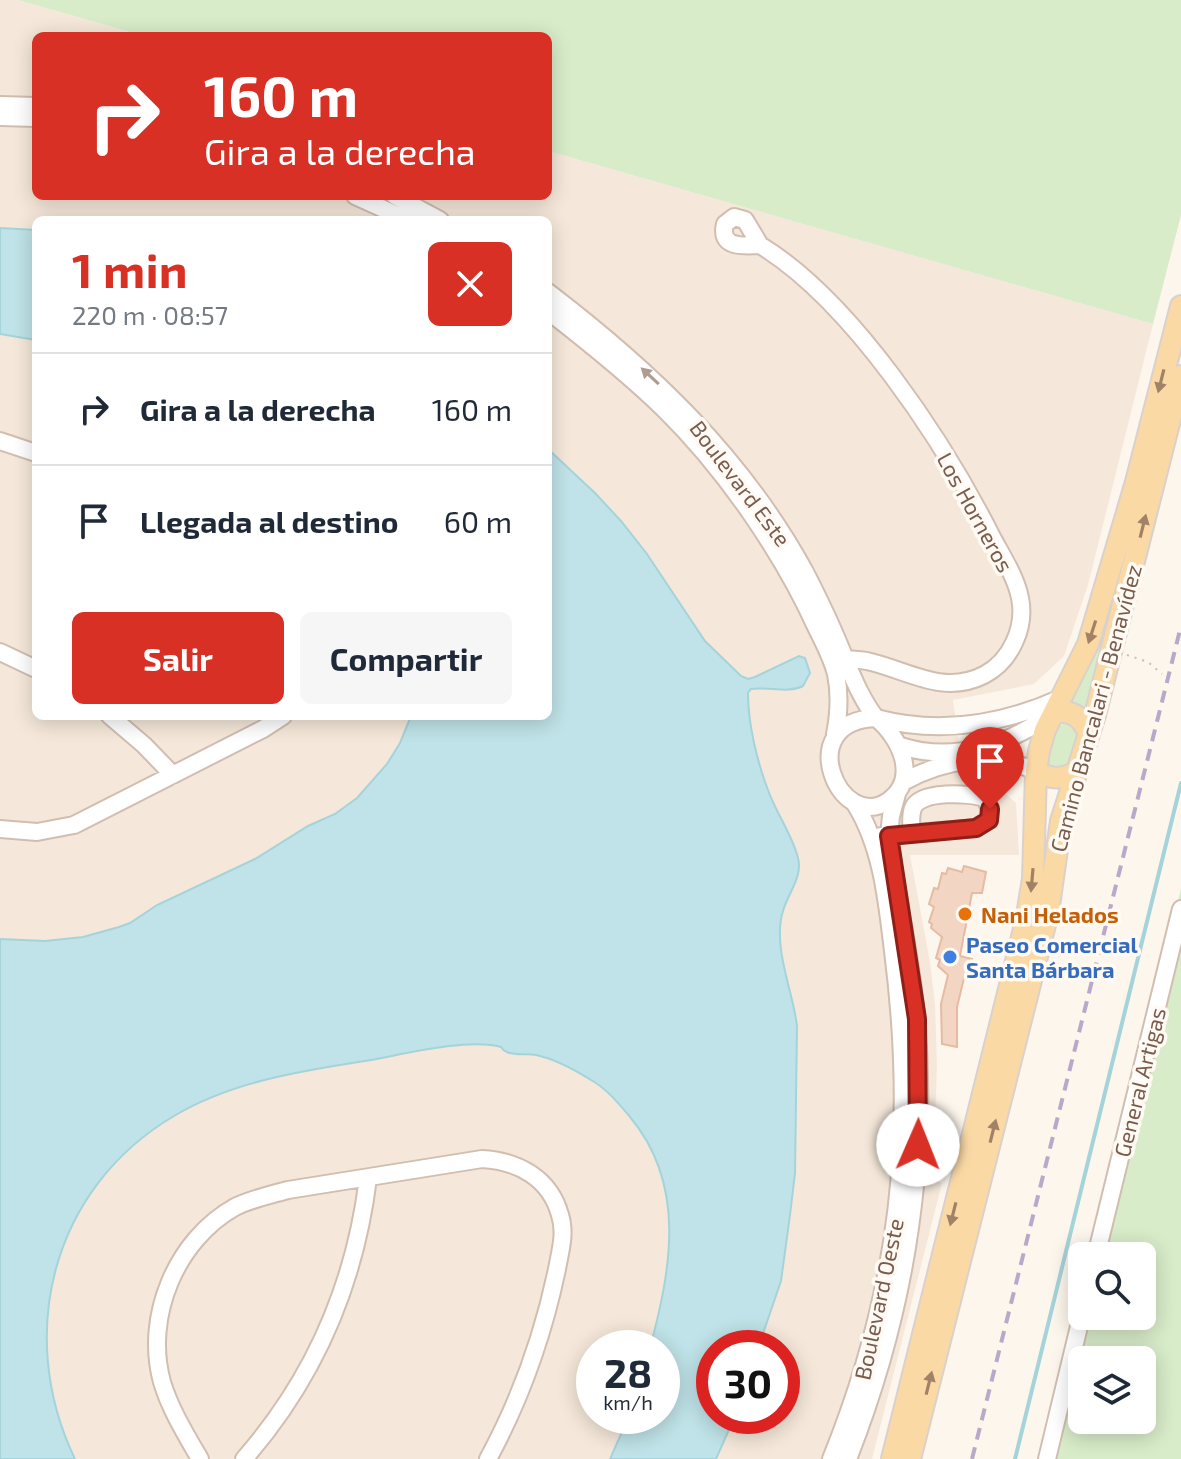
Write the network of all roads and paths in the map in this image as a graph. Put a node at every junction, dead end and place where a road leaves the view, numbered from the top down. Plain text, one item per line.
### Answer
1 (0, 105) edge
2 (32, 106) edge
3 (0, 117) edge
4 (32, 118) edge
5 (364, 200) edge
6 (402, 200) edge
7 (399, 216) edge
8 (429, 216) edge
9 (760, 245) dead end
10 (552, 296) edge
11 (1181, 306) edge
12 (552, 313) edge
13 (594, 337) junction
14 (1181, 376) edge
15 (0, 441) edge
16 (32, 452) edge
17 (0, 652) edge
18 (1122, 654) dead end
19 (838, 659) junction
20 (32, 667) edge
21 (1162, 674) dead end
22 (1057, 705) junction
23 (876, 718) junction
24 (115, 720) edge
25 (276, 720) edge
26 (1088, 733) junction
27 (835, 734) junction
28 (901, 746) junction
29 (1079, 770) junction
30 (1036, 771) junction
31 (173, 775) junction
32 (900, 788) junction
33 (855, 804) junction
34 (911, 826) dead end
35 (0, 829) edge
36 (889, 829) junction
37 (872, 836) junction
38 (1181, 909) edge
39 (910, 1045) junction
40 (368, 1178) junction
41 (1099, 1242) edge
42 (1078, 1330) edge
43 (846, 1449) edge
44 (200, 1459) edge
45 (244, 1459) edge
46 (488, 1459) edge
47 (831, 1459) edge
48 (892, 1459) edge
49 (910, 1459) edge
50 (1047, 1459) edge

1 - 2 street
3 - 4 street
5 - 7 street
6 - 8 street
9 - 19 street, Los Horneros
10 - 13 street, Boulevard Este
11 -> 22 main road, Camino Bancalari - Benavídez
12 - 13 street, Boulevard Este
13 - 19 street, Boulevard Este
26 -> 14 main road, Camino Bancalari - Benavídez
15 - 16 street
17 - 20 street
18 - 21 path
19 - 23 street, Boulevard Este
19 - 27 street, Boulevard Este
22 - 23 street
22 - 26 main road
22 - 28 street
22 - 30 main road, Camino Bancalari - Benavídez
23 - 27 street
23 - 28 street
24 - 31 street
25 - 31 street
26 - 29 main road, Camino Bancalari - Benavídez
27 - 33 street
28 - 32 street
29 - 30 main road
49 -> 29 main road, Camino Bancalari - Benavídez
30 - 32 street
30 -> 48 main road, Camino Bancalari - Benavídez
31 - 35 street
32 - 33 street
32 - 36 street, Boulevard Oeste
33 - 37 street, Boulevard Oeste
34 - 36 street
36 - 37 street
36 - 39 street, Boulevard Oeste
37 - 39 street, Boulevard Oeste
38 - 41 street, General Artigas
39 - 43 street, Boulevard Oeste
40 - 44 street
40 - 45 street
40 - 46 street
42 - 50 street
43 - 47 street, Boulevard Oeste

